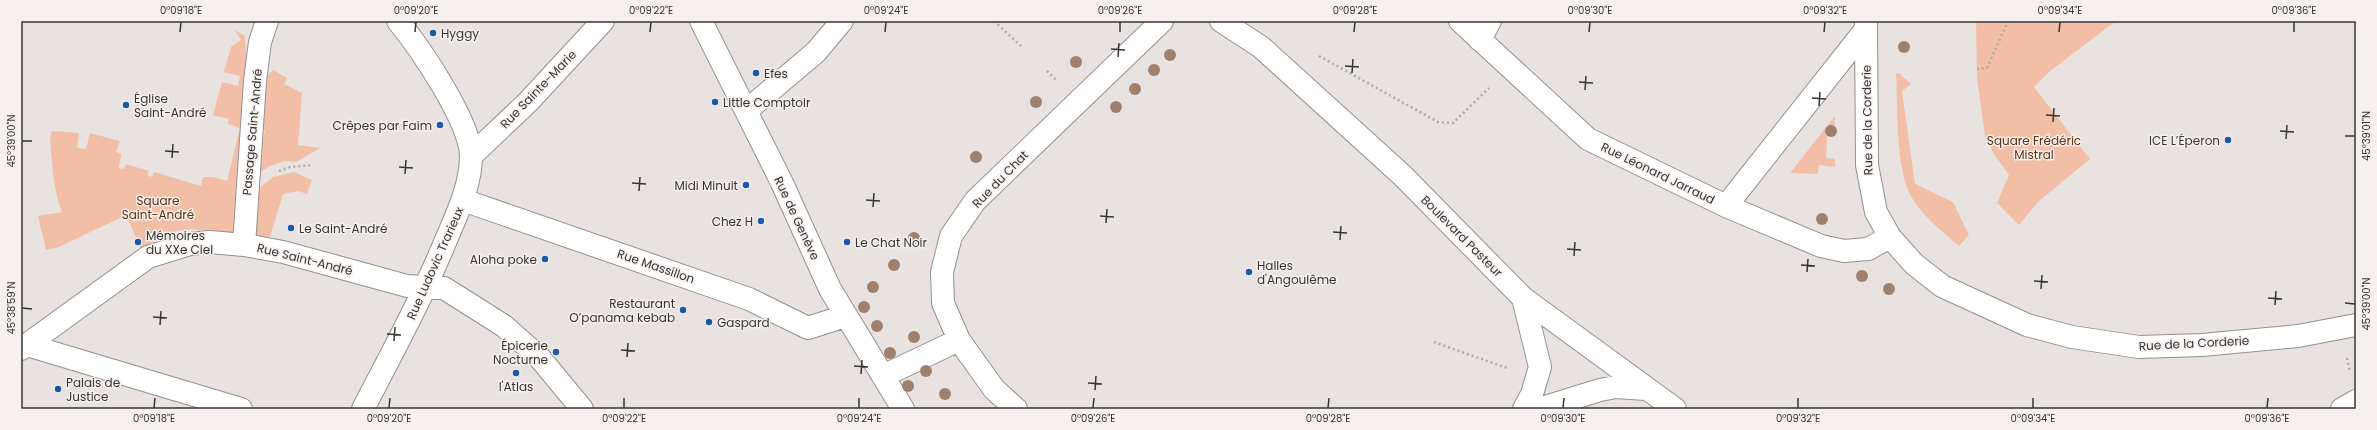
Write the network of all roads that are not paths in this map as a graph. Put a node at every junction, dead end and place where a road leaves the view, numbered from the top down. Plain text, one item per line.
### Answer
1 (268, 21) edge
2 (398, 21) edge
3 (603, 21) edge
4 (701, 21) edge
5 (842, 21) edge
6 (1162, 21) edge
7 (1222, 21) edge
8 (1251, 21) edge
9 (1460, 21) edge
10 (1866, 25) edge
11 (1485, 31) edge
12 (1261, 47) junction
13 (746, 111) junction
14 (471, 156) junction
15 (463, 200) junction
16 (1726, 206) junction
17 (1890, 237) junction
18 (244, 245) junction
19 (426, 288) junction
20 (1523, 298) junction
21 (845, 316) junction
22 (2356, 325) edge
23 (958, 340) junction
24 (24, 347) edge
25 (883, 376) junction
26 (1646, 389) junction
27 (2356, 401) edge
28 (241, 409) edge
29 (363, 409) edge
30 (582, 409) edge
31 (903, 409) edge
32 (1016, 409) edge
33 (1524, 409) edge
34 (1539, 409) edge
35 (1675, 409) edge
36 (2342, 409) edge

1 - 18 street, Passage Saint-André
2 - 14 street
3 - 14 street, Rue Sainte-Marie
4 - 13 street, Rue de Genève
5 - 13 street
6 - 23 street, Rue du Chat
7 - 12 street, Boulevard Pasteur
8 - 12 street, Boulevard Pasteur
9 - 11 street, Rue Léonard Jarraud
10 - 16 street, Rue de la Corderie
10 - 17 street, Rue de la Corderie
11 - 16 street, Rue Léonard Jarraud
12 - 20 street, Boulevard Pasteur
13 - 21 street, Rue de Genève
14 - 15 street, Rue Ludovic Trarieux
15 - 19 street, Rue Ludovic Trarieux
15 - 21 street, Rue Massillon
16 - 17 street, Rue Léonard Jarraud
17 - 22 street, Rue de la Corderie
18 - 19 street, Rue Saint-André
18 - 24 street, Rue Saint-André
19 - 29 street, Rue Ludovic Trarieux
19 - 30 street, Rue Saint-André
20 - 26 street, Boulevard Pasteur
20 - 33 street
21 - 25 street, Rue de Genève
23 - 25 street
23 - 32 street, Rue du Chat
24 - 28 street
25 - 31 street, Rue de Genève
26 - 34 street
26 - 35 street, Boulevard Pasteur
27 - 36 street

